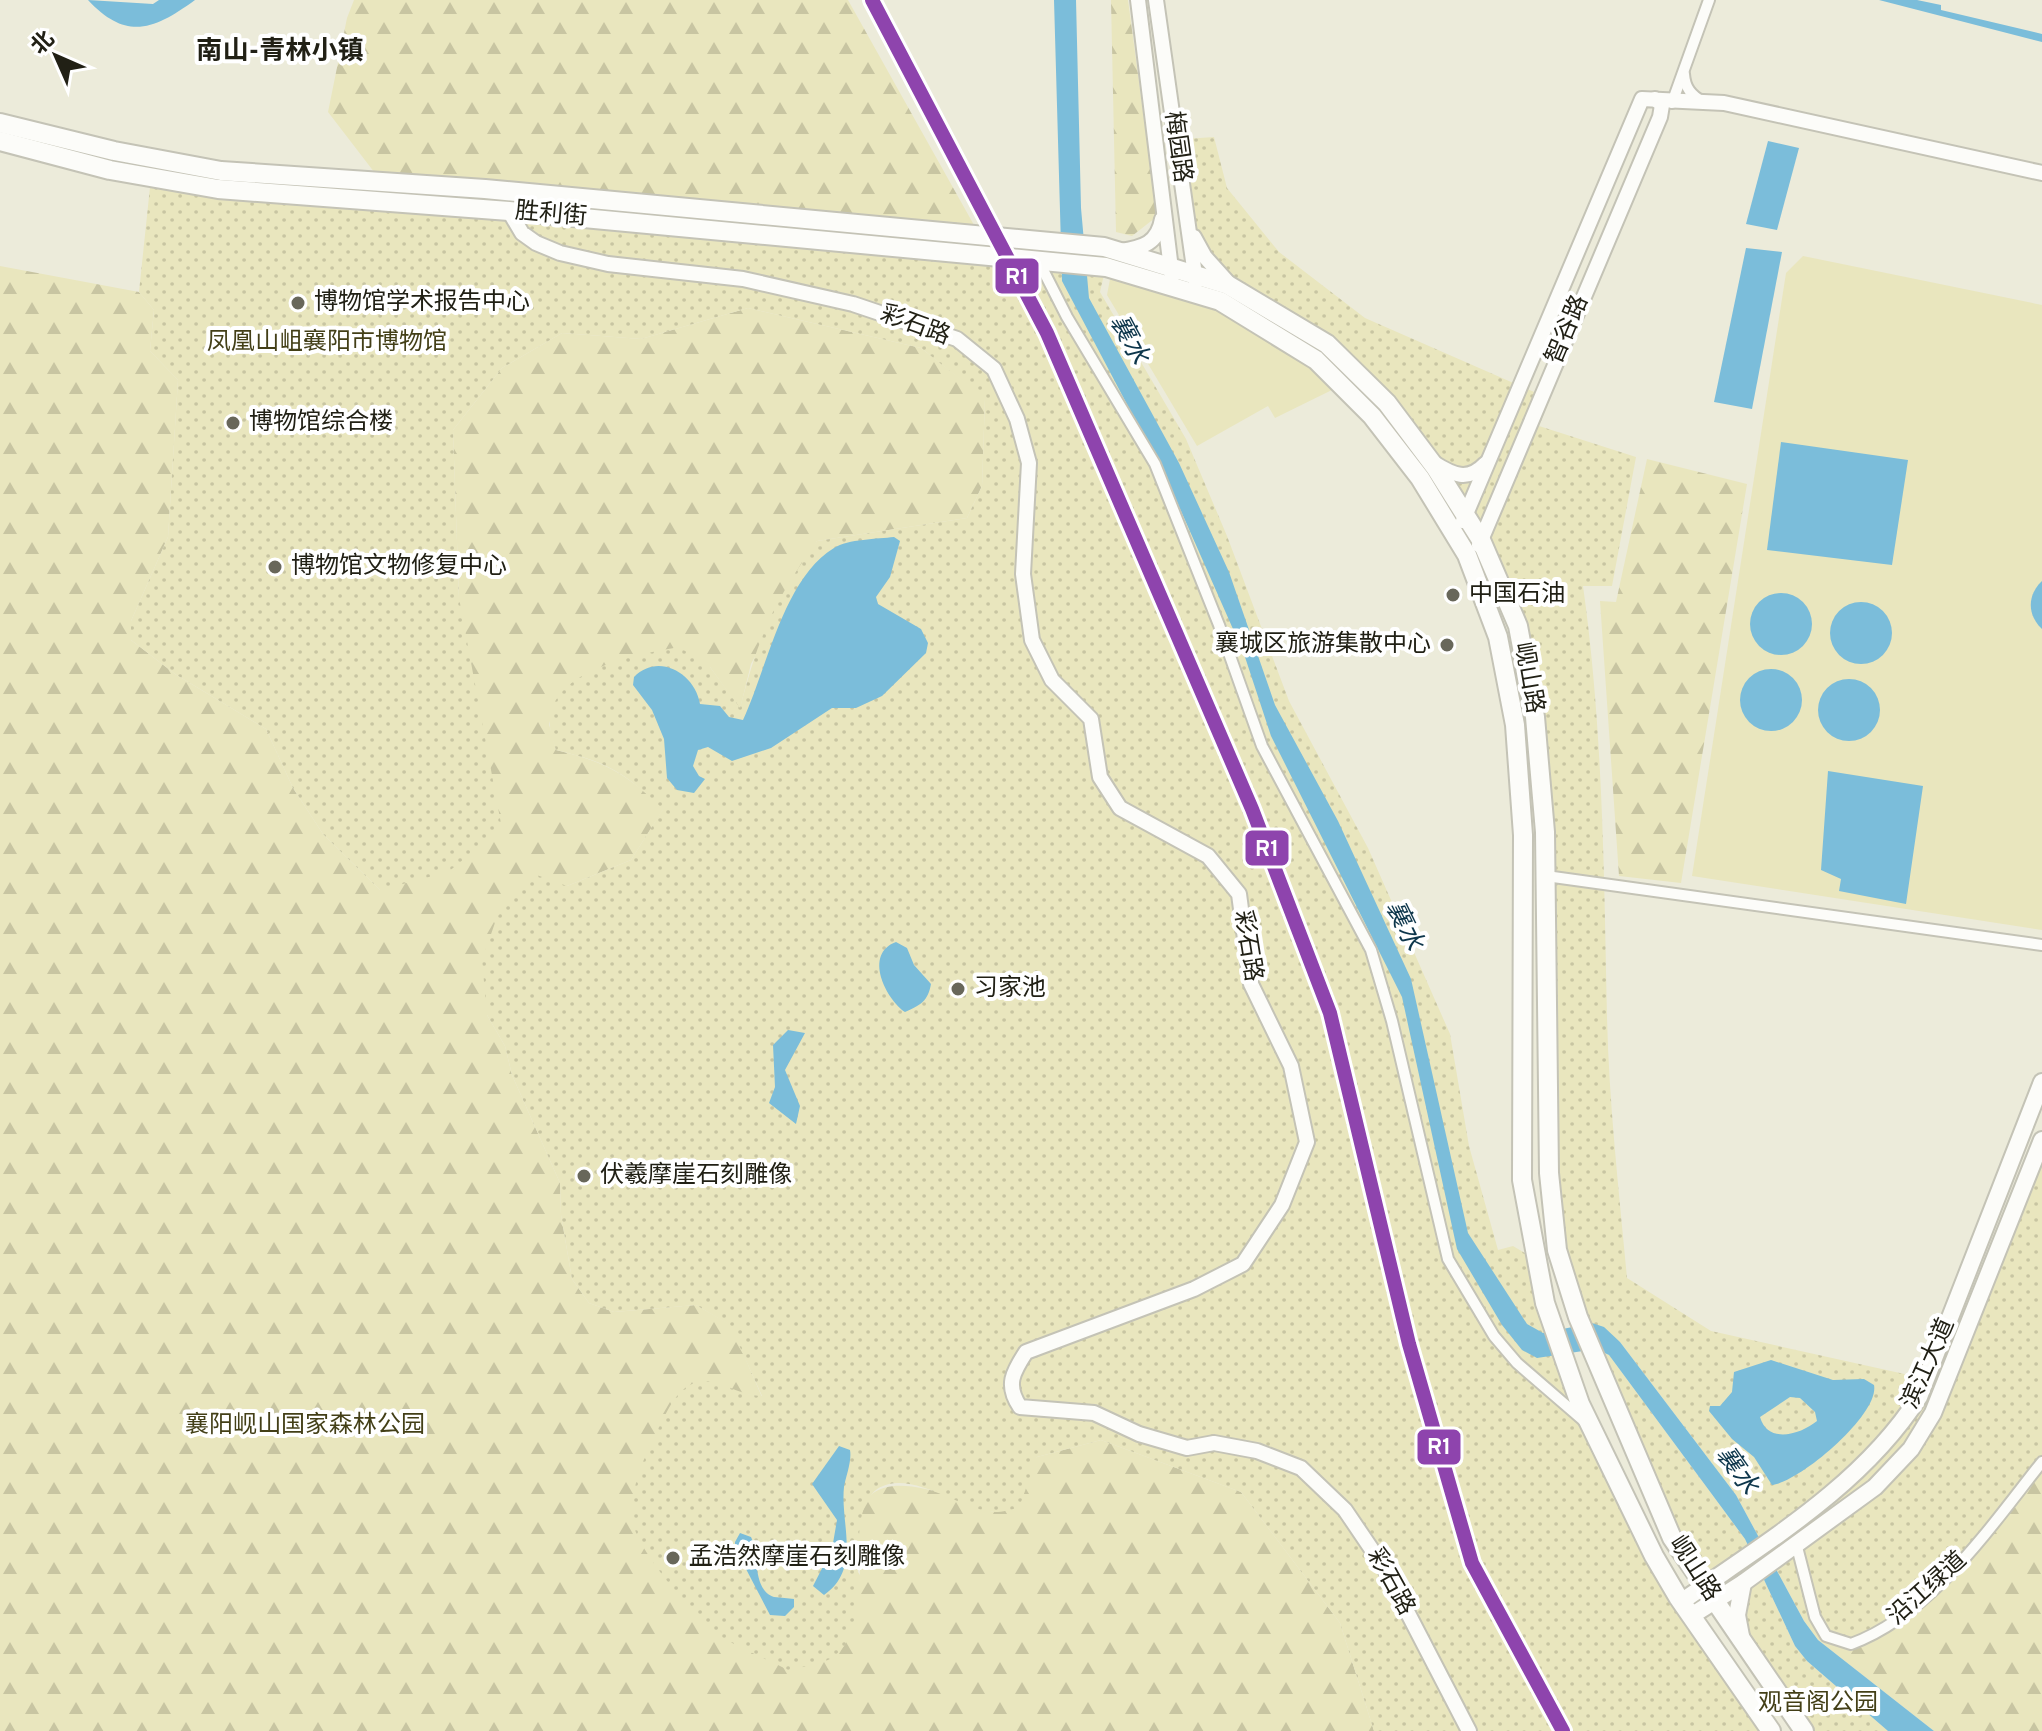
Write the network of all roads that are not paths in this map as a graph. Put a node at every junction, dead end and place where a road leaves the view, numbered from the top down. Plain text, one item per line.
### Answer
1 (1138, 0) edge
2 (1156, 0) edge
3 (1709, 0) edge
4 (1683, 70) junction
5 (1655, 99) junction
6 (1672, 103) junction
7 (1705, 103) junction
8 (0, 123) edge
9 (0, 141) edge
10 (2042, 173) edge
11 (1164, 207) junction
12 (509, 211) junction
13 (1189, 229) junction
14 (1110, 249) junction
15 (1045, 252) junction
16 (1106, 267) joint
17 (1172, 267) junction
18 (1195, 274) junction
19 (1173, 287) junction
20 (1232, 287) junction
21 (1197, 294) junction
22 (1488, 461) junction
23 (1432, 462) junction
24 (1465, 516) junction
25 (1488, 522) junction
26 (1456, 536) junction
27 (1481, 540) junction
28 (1470, 563) junction
29 (1504, 590) junction
30 (1546, 876) junction
31 (2042, 945) edge
32 (2042, 1082) edge
33 (2042, 1140) edge
34 (1592, 1429) junction
35 (2042, 1462) edge
36 (1672, 1538) junction
37 (1796, 1543) junction
38 (1734, 1563) junction
39 (1743, 1583) junction
40 (1709, 1592) junction
41 (1686, 1609) junction
42 (1742, 1640) junction
43 (1469, 1731) edge
44 (1771, 1731) edge
45 (1804, 1731) edge

1 - 11 street, 梅园路
2 - 13 street, 梅园路
3 - 4 street
4 - 6 street
4 - 7 street
5 - 6 street
5 - 22 street, 智谷路
5 - 25 street, 智谷路
6 - 7 street
7 - 10 street
8 - 15 highway, 胜利街
9 - 12 highway, 胜利街
11 - 14 street
11 - 17 street, 梅园路
12 - 15 highway, 胜利街
12 - 43 street, 彩石路
13 - 18 street, 梅园路
13 - 20 street
14 - 15 highway, 胜利街
14 - 17 highway, 岘山路
15 - 16 highway, 胜利街
15 - 34 street
16 - 19 highway, 岘山路
17 - 18 highway, 岘山路
17 - 19 street, 梅园路
18 - 20 highway, 岘山路
18 - 21 street, 梅园路
19 - 21 highway, 岘山路
20 - 23 highway, 岘山路
21 - 26 highway, 岘山路
22 - 23 street
22 - 24 street, 智谷路
23 - 24 highway, 岘山路
24 - 26 street, 智谷路
24 - 27 highway, 岘山路
25 - 27 street, 智谷路
25 - 29 street
26 - 28 highway, 岘山路
27 - 28 street, 智谷路
27 - 29 highway, 岘山路
28 - 34 highway, 岘山路
29 - 30 highway, 岘山路
30 - 31 street
30 - 36 highway, 岘山路
32 - 38 main road, 滨江大道
33 - 37 main road, 滨江大道
34 - 41 highway, 岘山路
35 - 37 street, 沿江绿道
36 - 38 main road
36 - 40 highway, 岘山路
37 - 39 main road, 滨江大道
38 - 40 main road, 滨江大道
39 - 40 main road, 滨江大道
39 - 42 main road
40 - 41 main road, 滨江大道
40 - 42 highway, 岘山路
41 - 44 highway, 岘山路
42 - 45 highway, 岘山路

